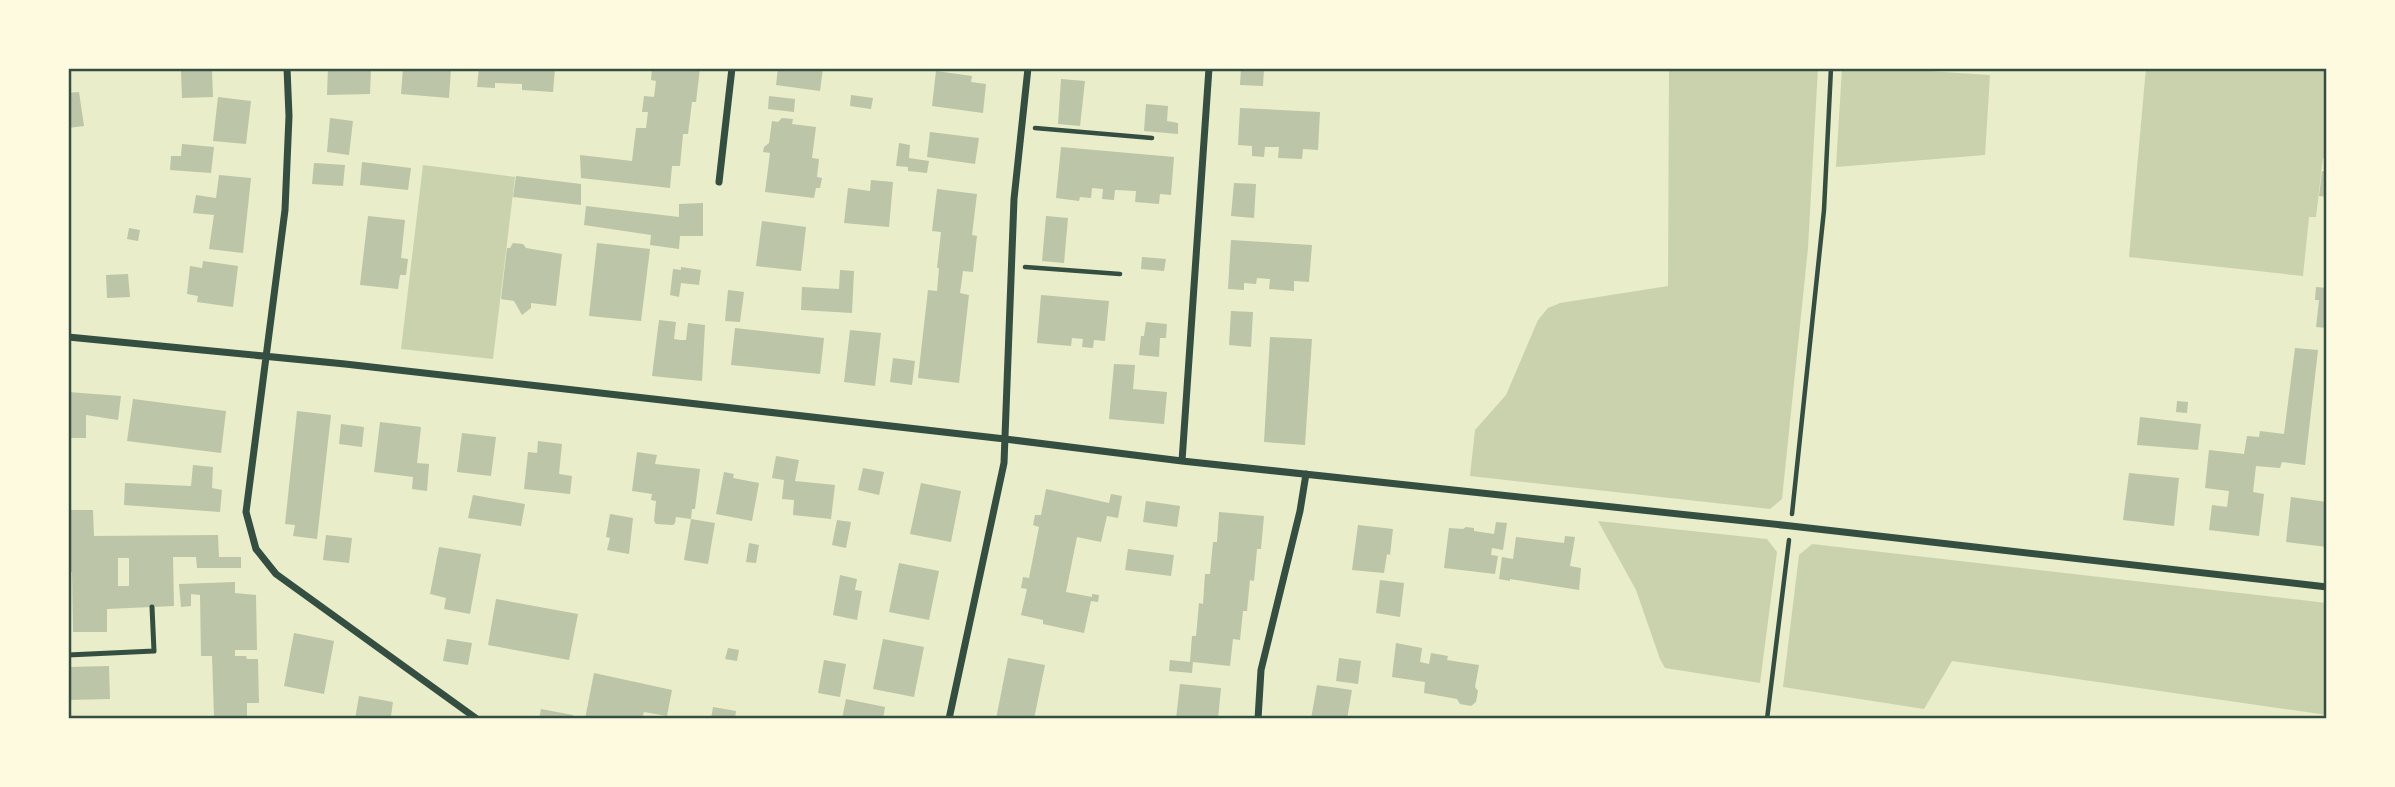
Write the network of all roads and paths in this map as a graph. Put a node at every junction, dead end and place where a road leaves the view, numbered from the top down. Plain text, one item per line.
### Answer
1 (287, 68) edge
2 (732, 68) edge
3 (1028, 68) edge
4 (1209, 68) edge
5 (1831, 68) edge
6 (1020, 127) junction
7 (1152, 138) dead end
8 (719, 182) dead end
9 (1010, 265) junction
10 (1120, 274) dead end
11 (68, 337) edge
12 (266, 356) junction
13 (1005, 439) junction
14 (1181, 461) junction
15 (1306, 474) junction
16 (1791, 526) junction
17 (2327, 587) edge
18 (152, 607) dead end
19 (68, 655) edge
20 (477, 719) edge
21 (949, 719) edge
22 (1258, 719) edge
23 (1767, 719) edge

1 - 12 street
2 - 8 street
3 - 6 street
4 - 14 street
5 - 16 path
6 - 7 path
6 - 9 street
9 - 10 path
9 - 13 street
11 - 12 street
12 - 13 street
12 - 20 street
13 - 14 street
13 - 21 street
14 - 15 street
15 - 16 street
15 - 22 street
16 - 17 street
16 - 23 path
18 - 19 lane

